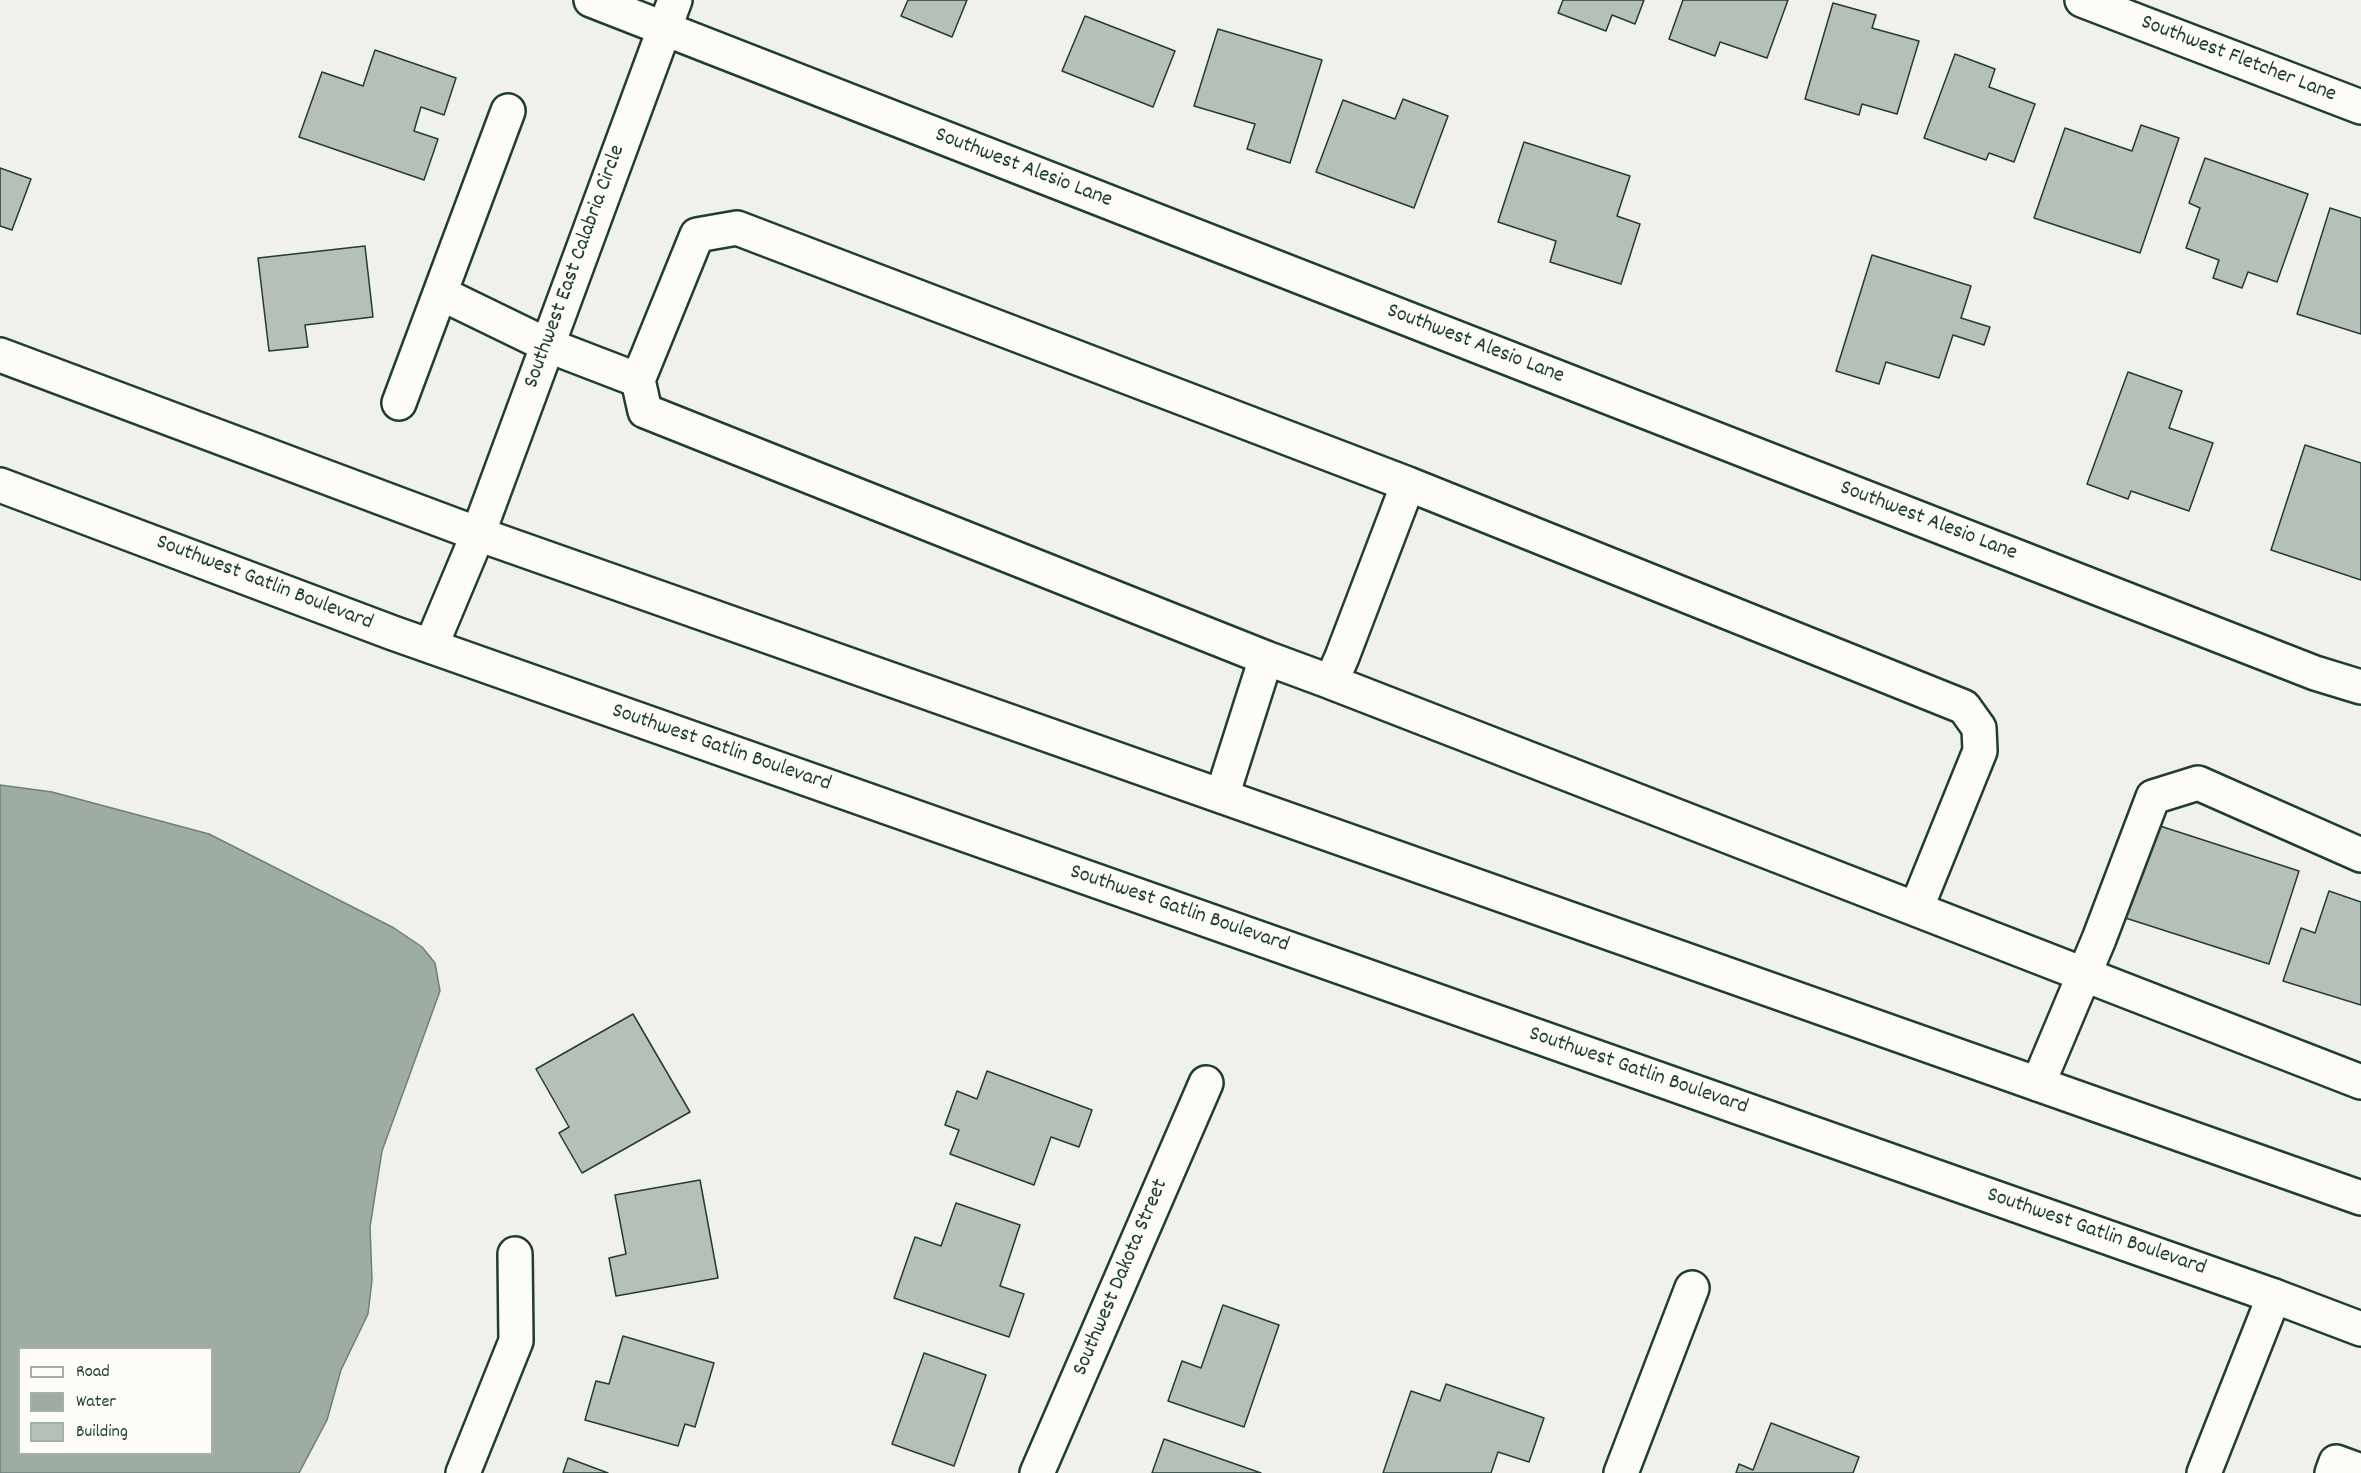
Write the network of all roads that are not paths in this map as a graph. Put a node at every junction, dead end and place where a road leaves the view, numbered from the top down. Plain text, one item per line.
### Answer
1 (591, 0) edge
2 (2082, 0) edge
3 (669, 14) edge
4 (2361, 107) edge
5 (508, 111) dead end
6 (440, 293) junction
7 (547, 345) junction
8 (0, 356) edge
9 (639, 380) junction
10 (399, 403) dead end
11 (1408, 484) junction
12 (0, 485) edge
13 (478, 534) junction
14 (431, 646) junction
15 (1266, 658) junction
16 (1331, 681) junction
17 (2361, 687) edge
18 (1222, 796) junction
19 (2361, 855) edge
20 (1916, 909) junction
21 (2085, 974) junction
22 (2361, 1082) edge
23 (1206, 1083) dead end
24 (2038, 1084) junction
25 (2361, 1198) edge
26 (515, 1254) dead end
27 (1692, 1288) dead end
28 (2274, 1296) junction
29 (2361, 1329) edge
30 (2361, 1472) edge
31 (463, 1473) edge
32 (1037, 1473) edge
33 (1621, 1473) edge
34 (2204, 1473) edge
35 (2332, 1473) edge

1 - 3 main road, Southwest Alesio Lane
2 - 4 main road, Southwest Fletcher Lane
3 - 7 main road, Southwest East Calabria Circle
3 - 17 main road, Southwest Alesio Lane
5 - 6 main road
6 - 7 main road
6 - 10 main road
7 - 9 main road
7 - 13 main road, Southwest East Calabria Circle
8 - 13 main road
9 - 11 main road
9 - 15 main road
11 - 16 main road
11 - 20 main road
12 - 14 main road, Southwest Gatlin Boulevard
13 - 14 main road, Southwest East Calabria Circle
13 - 18 main road
14 - 28 main road, Southwest Gatlin Boulevard
15 - 16 main road
15 - 18 main road
16 - 20 main road
18 - 24 main road
19 - 21 main road
20 - 21 main road
21 - 22 main road
21 - 24 main road
23 - 32 main road, Southwest Dakota Street
24 - 25 main road
26 - 31 main road
27 - 33 main road
28 - 29 main road, Southwest Gatlin Boulevard
28 - 34 main road
30 - 35 main road

